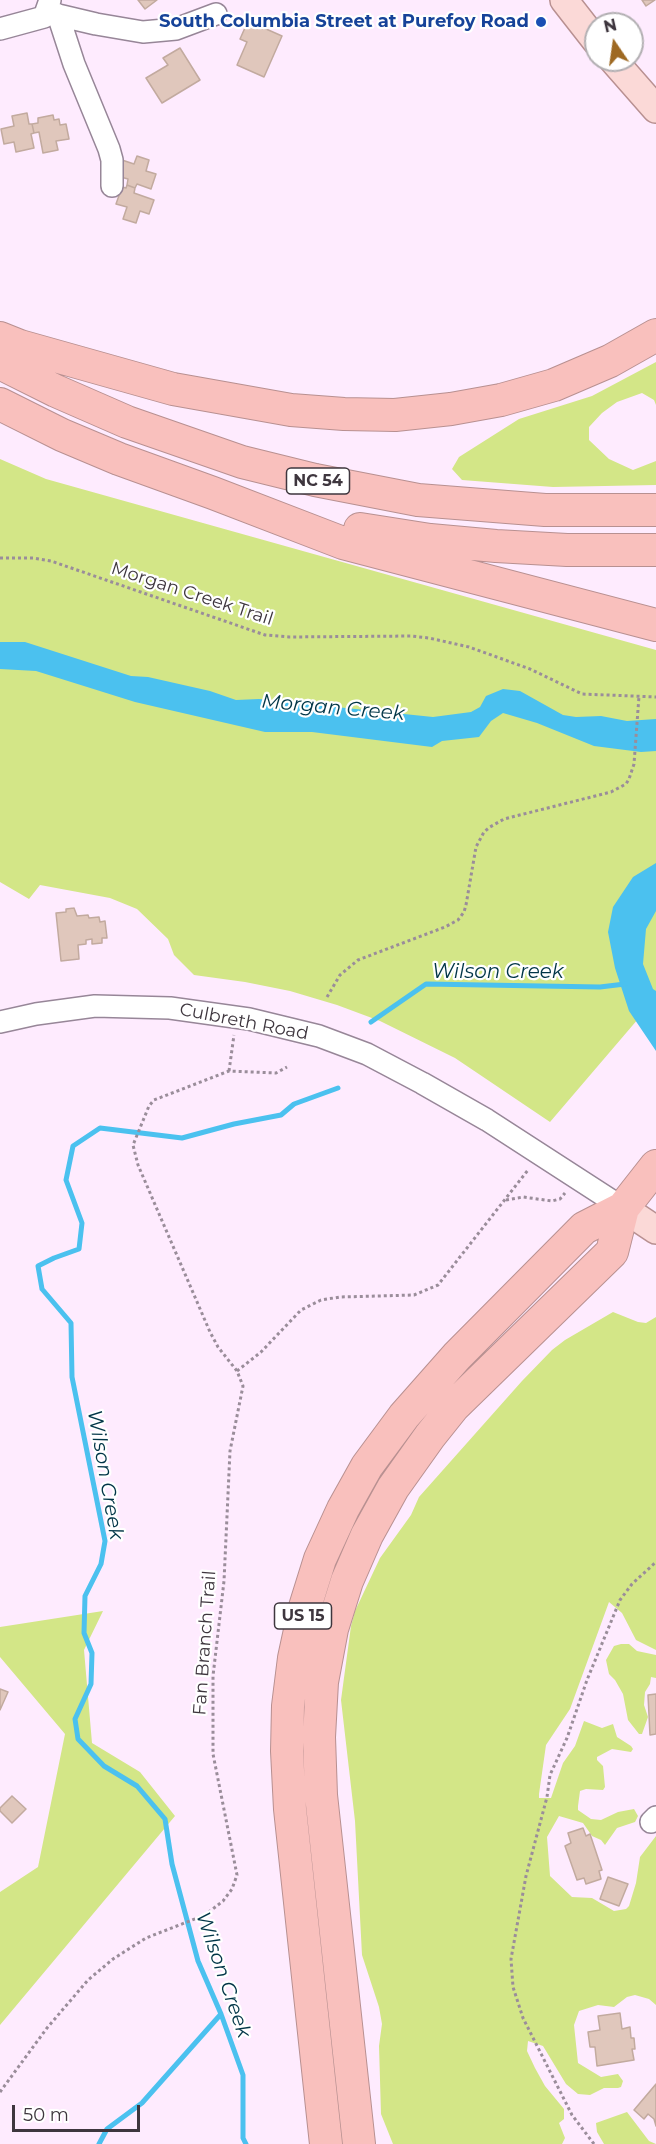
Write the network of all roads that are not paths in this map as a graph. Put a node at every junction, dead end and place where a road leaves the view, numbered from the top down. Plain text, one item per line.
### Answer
1 (564, 0) edge
2 (50, 10) edge
3 (216, 14) dead end
4 (584, 26) edge
5 (0, 29) edge
6 (624, 72) edge
7 (656, 109) edge
8 (112, 186) dead end
9 (656, 335) edge
10 (0, 338) edge
11 (0, 363) edge
12 (0, 404) edge
13 (213, 493) junction
14 (656, 510) edge
15 (656, 550) edge
16 (656, 625) edge
17 (0, 1022) edge
18 (655, 1168) edge
19 (624, 1208) junction
20 (656, 1230) edge
21 (326, 2144) edge
22 (358, 2144) edge

1 - 4 main road
2 - 3 street
2 - 5 street
2 - 8 street
6 - 7 main road
9 - 10 highway
11 - 14 highway, NC 54
12 - 13 highway, NC 54
13 - 15 highway, NC 54
13 - 16 highway
17 - 19 street, Culbreth Road
18 - 19 highway, US 15
19 - 20 main road
19 - 21 highway, US 15
19 - 22 highway, US 15

